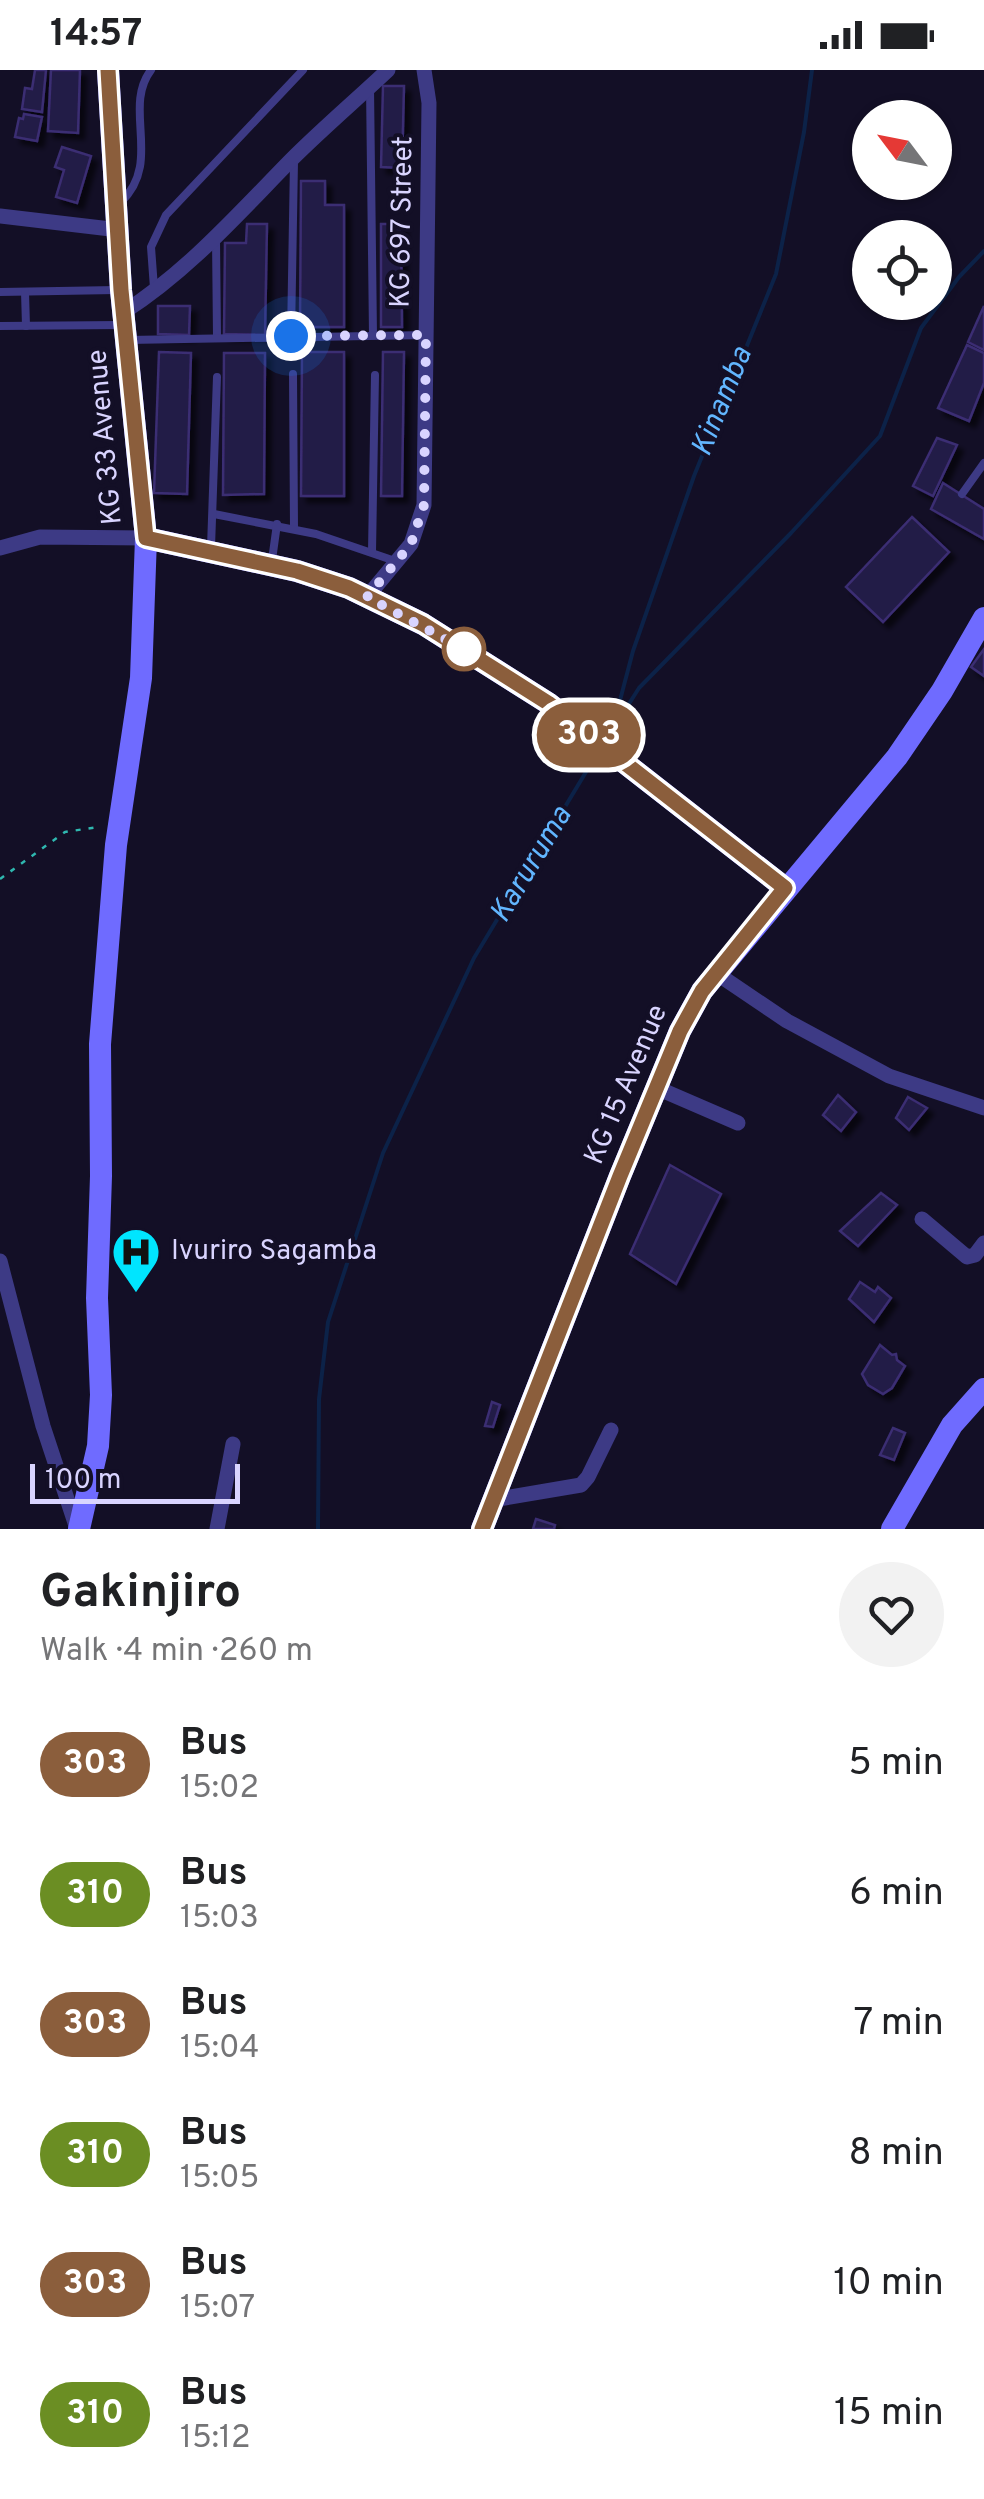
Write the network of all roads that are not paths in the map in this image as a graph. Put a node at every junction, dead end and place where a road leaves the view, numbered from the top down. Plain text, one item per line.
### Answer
1 (108, 70) edge
2 (151, 70) edge
3 (303, 70) edge
4 (388, 70) edge
5 (424, 70) edge
6 (370, 87) junction
7 (294, 158) junction
8 (117, 205) junction
9 (0, 216) edge
10 (120, 230) junction
11 (216, 239) junction
12 (0, 292) edge
13 (25, 292) junction
14 (155, 293) junction
15 (124, 317) junction
16 (0, 326) edge
17 (26, 326) junction
18 (373, 335) junction
19 (426, 335) junction
20 (291, 336) junction
21 (217, 337) junction
22 (293, 374) dead end
23 (375, 375) dead end
24 (217, 377) dead end
25 (984, 463) edge
26 (962, 494) dead end
27 (214, 514) junction
28 (277, 524) junction
29 (294, 528) junction
30 (146, 538) junction
31 (0, 548) edge
32 (211, 551) junction
33 (372, 552) junction
34 (398, 562) junction
35 (272, 564) junction
36 (367, 597) junction
37 (984, 618) edge
38 (785, 888) junction
39 (716, 973) junction
40 (657, 1088) junction
41 (984, 1108) edge
42 (738, 1123) dead end
43 (922, 1220) dead end
44 (984, 1243) edge
45 (0, 1261) edge
46 (984, 1388) edge
47 (611, 1430) dead end
48 (233, 1444) dead end
49 (493, 1500) junction
50 (78, 1529) edge
51 (217, 1529) edge
52 (482, 1529) edge
53 (892, 1529) edge

1 - 8 main road, KG 33 Avenue
2 - 8 lane
3 - 14 lane
4 - 6 street
5 - 19 street, KG 697 Street
6 - 7 street
6 - 18 lane
7 - 11 street
7 - 20 lane
8 - 10 main road, KG 33 Avenue
9 - 10 street
10 - 15 main road, KG 33 Avenue
11 - 14 street
11 - 21 lane
12 - 13 lane
13 - 15 lane
13 - 17 lane
14 - 15 street
15 - 17 lane
15 - 21 lane
15 - 30 main road, KG 33 Avenue
16 - 17 lane
18 - 19 lane
18 - 20 lane
19 - 34 street, KG 697 Street
20 - 21 lane
22 - 29 lane
23 - 33 lane
24 - 27 lane
25 - 26 lane
27 - 28 lane
27 - 32 lane
28 - 29 lane
28 - 35 lane
29 - 33 lane
30 - 31 street
30 - 32 main road, KG 33 Avenue
30 - 50 main road
32 - 35 main road, KG 33 Avenue
33 - 34 lane
34 - 36 street, KG 697 Street
35 - 36 main road, KG 33 Avenue
36 - 38 main road, KG 33 Avenue
37 - 38 main road, KG 15 Avenue
38 - 39 main road, KG 15 Avenue
39 - 40 main road, KG 15 Avenue
39 - 41 street
40 - 42 street
40 - 49 main road, KG 15 Avenue
43 - 44 street
45 - 50 street
46 - 53 main road
47 - 49 street
48 - 51 street
49 - 52 main road, KG 15 Avenue

